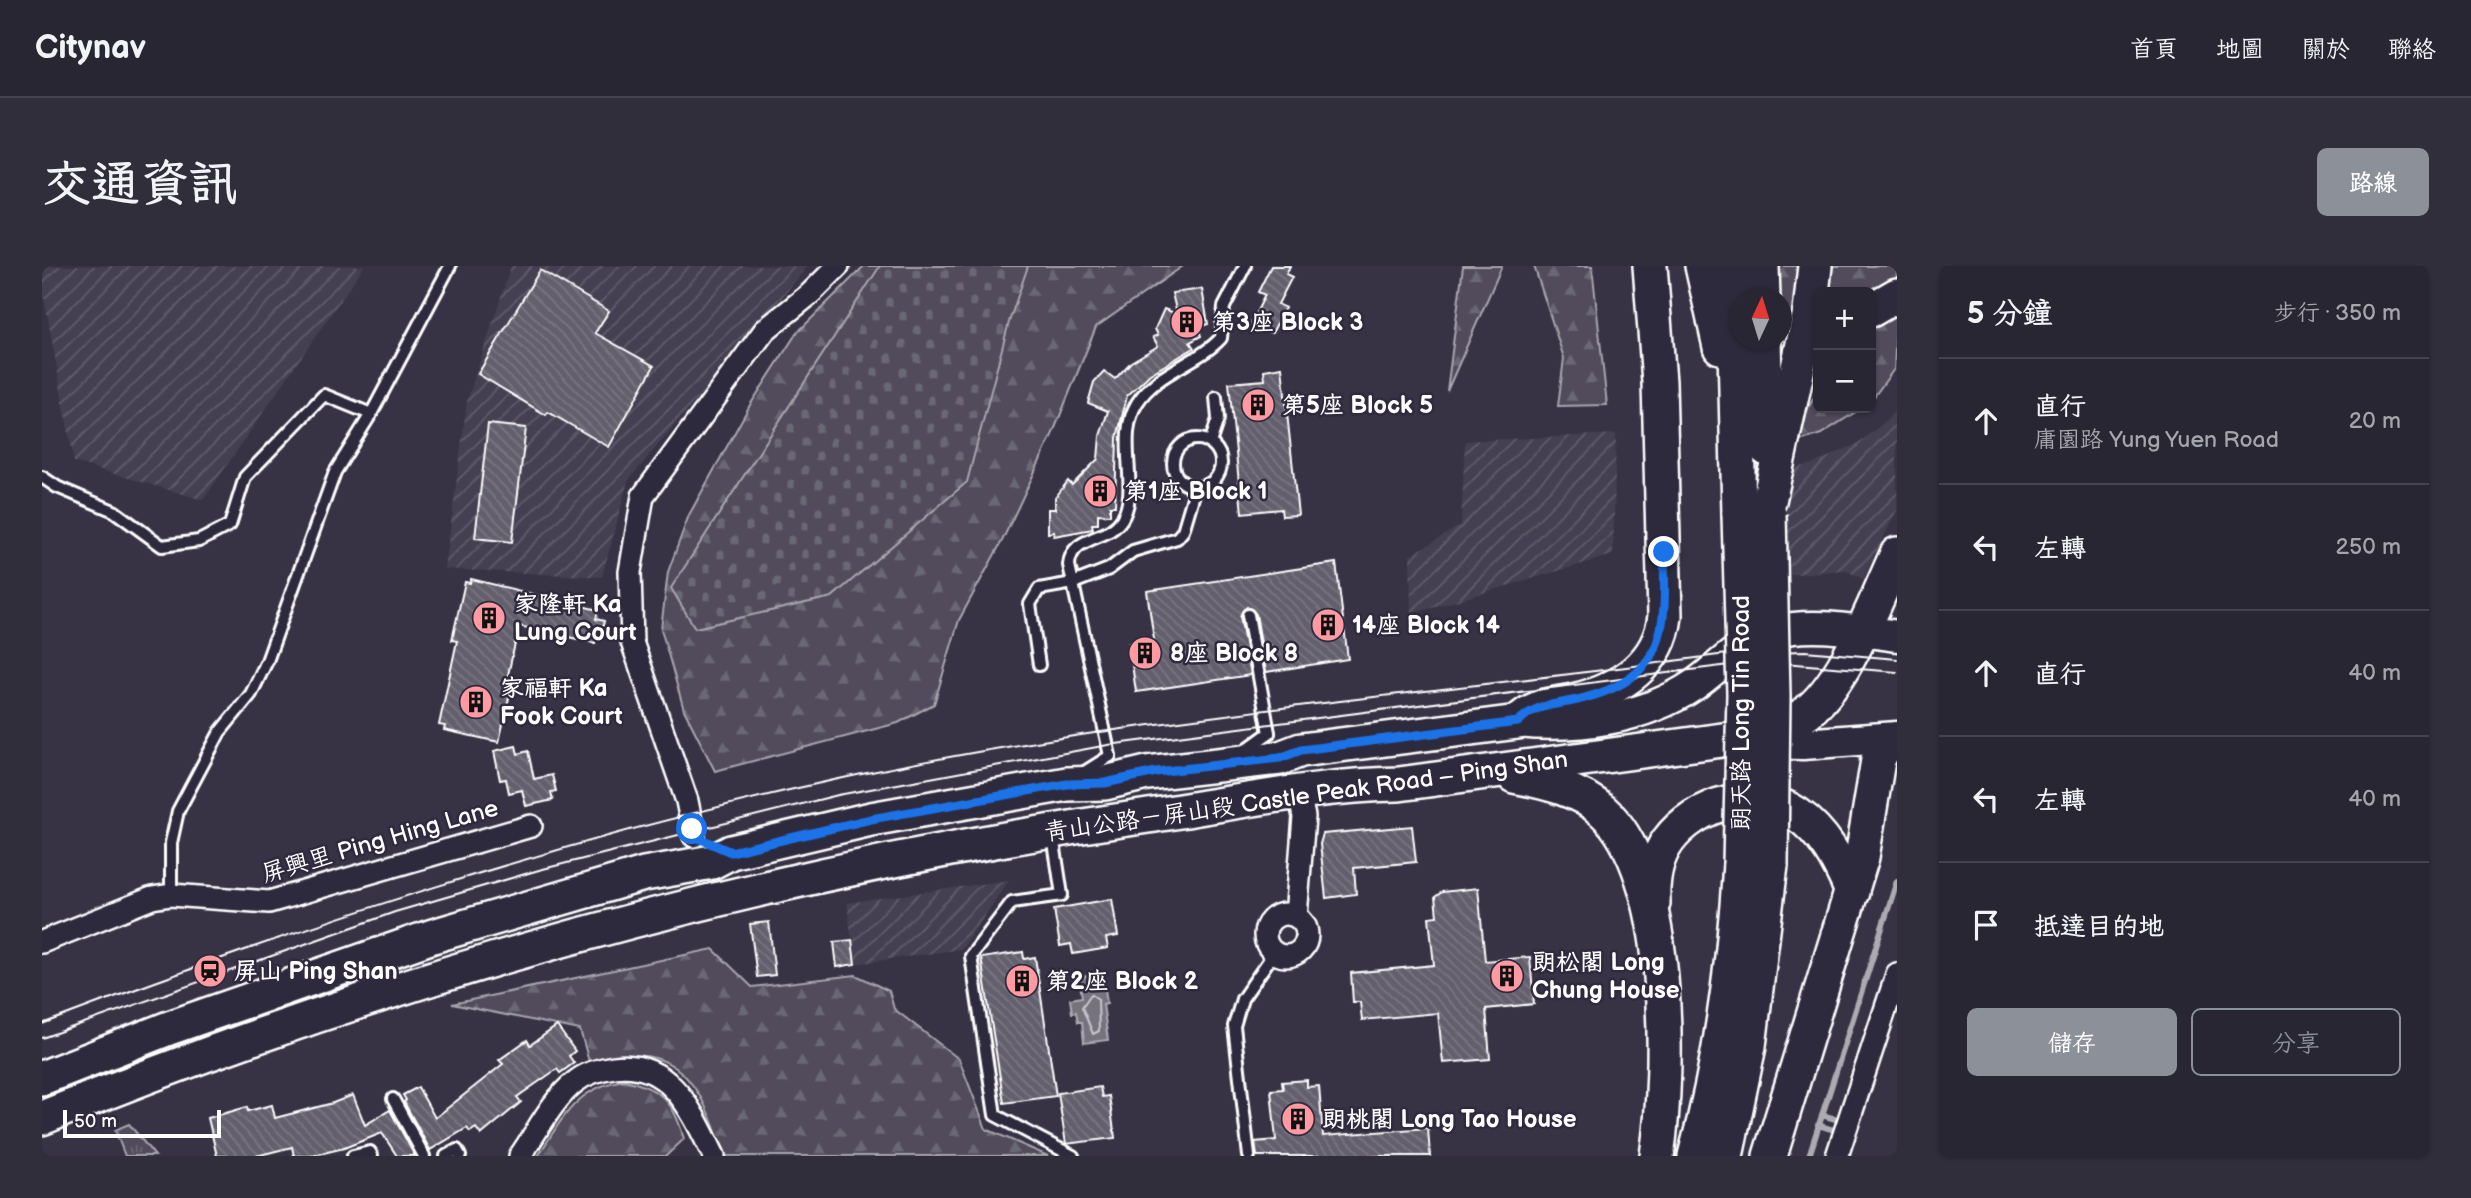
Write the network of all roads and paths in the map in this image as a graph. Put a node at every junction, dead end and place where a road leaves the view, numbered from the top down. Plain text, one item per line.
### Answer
1 (450, 266) edge
2 (838, 266) edge
3 (1245, 266) edge
4 (1650, 266) edge
5 (1702, 266) edge
6 (1733, 266) edge
7 (1762, 266) edge
8 (1815, 266) edge
9 (1763, 287) edge
10 (1897, 295) edge
11 (1876, 307) edge
12 (1764, 350) edge
13 (1813, 368) edge
14 (1792, 395) junction
15 (1216, 397) dead end
16 (371, 414) junction
17 (1210, 443) junction
18 (1737, 460) junction
19 (42, 477) edge
20 (1196, 487) junction
21 (1759, 509) junction
22 (1897, 554) edge
23 (1073, 583) junction
24 (1248, 615) dead end
25 (1860, 632) junction
26 (1897, 636) edge
27 (1039, 665) dead end
28 (1518, 722) junction
29 (1269, 733) junction
30 (1897, 738) edge
31 (1728, 740) junction
32 (1301, 750) junction
33 (1110, 756) junction
34 (1230, 762) junction
35 (1493, 772) junction
36 (1147, 773) junction
37 (1067, 784) junction
38 (1299, 793) junction
39 (531, 827) dead end
40 (1052, 830) junction
41 (694, 836) junction
42 (731, 852) junction
43 (1756, 864) junction
44 (655, 871) junction
45 (1852, 892) junction
46 (171, 895) junction
47 (1296, 916) junction
48 (1654, 930) junction
49 (42, 942) edge
50 (1274, 953) junction
51 (1897, 974) edge
52 (42, 1078) edge
53 (393, 1099) dead end
54 (42, 1118) edge
55 (354, 1156) edge
56 (372, 1156) edge
57 (424, 1156) edge
58 (446, 1156) edge
59 (460, 1156) edge
60 (520, 1156) edge
61 (714, 1156) edge
62 (1073, 1156) edge
63 (1249, 1156) edge
64 (1657, 1156) edge
65 (1695, 1156) edge
66 (1726, 1156) edge
67 (1770, 1156) edge
68 (1837, 1156) edge

1 - 16 lane
2 - 41 street
3 - 23 lane
4 - 28 main road
5 - 18 main road
6 - 18 main road, 朗天路 Long Tin Road
7 - 9 main road
8 - 14 main road
10 - 11 main road
12 - 21 main road, 朗天路 Long Tin Road
13 - 14 main road
14 - 21 main road
15 - 17 lane
16 - 19 lane
16 - 46 lane
17 - 20 lane
17 - 20 lane
18 - 21 main road, 朗天路 Long Tin Road
20 - 23 lane
21 - 43 main road, 朗天路 Long Tin Road, bridge
22 - 25 main road
23 - 27 lane
23 - 33 lane
24 - 29 lane
25 - 26 main road, 青山公路－屏山段 Castle Peak Road – Ping Shan
25 - 28 main road, 青山公路－屏山段 Castle Peak Road – Ping Shan
25 - 31 main road
28 - 32 main road, 青山公路－屏山段 Castle Peak Road – Ping Shan
29 - 32 lane
29 - 34 lane
30 - 31 main road, 青山公路－屏山段 Castle Peak Road – Ping Shan
30 - 45 main road
31 - 35 main road, 青山公路－屏山段 Castle Peak Road – Ping Shan
32 - 34 main road, 青山公路－屏山段 Castle Peak Road – Ping Shan
33 - 36 lane
33 - 37 lane
34 - 36 main road, 青山公路－屏山段 Castle Peak Road – Ping Shan
35 - 38 main road, 青山公路－屏山段 Castle Peak Road – Ping Shan
35 - 48 main road
36 - 37 main road, 青山公路－屏山段 Castle Peak Road – Ping Shan
37 - 42 main road, 青山公路－屏山段 Castle Peak Road – Ping Shan
38 - 40 main road, 青山公路－屏山段 Castle Peak Road – Ping Shan
38 - 47 street
39 - 46 street, 屏興里 Ping Hing Lane
40 - 54 main road, 青山公路－屏山段 Castle Peak Road – Ping Shan
40 - 62 lane
41 - 42 street
41 - 44 street
42 - 44 main road, 青山公路－屏山段 Castle Peak Road – Ping Shan
43 - 65 main road, 朗天路 Long Tin Road
43 - 66 main road, 朗天路 Long Tin Road
44 - 52 main road, 青山公路－屏山段 Castle Peak Road – Ping Shan
45 - 48 main road
45 - 67 main road
46 - 49 street, 屏興里 Ping Hing Lane
47 - 50 street
47 - 50 street
48 - 64 main road
50 - 63 lane
51 - 68 street
53 - 57 lane
55 - 56 lane
58 - 59 lane
60 - 61 street

